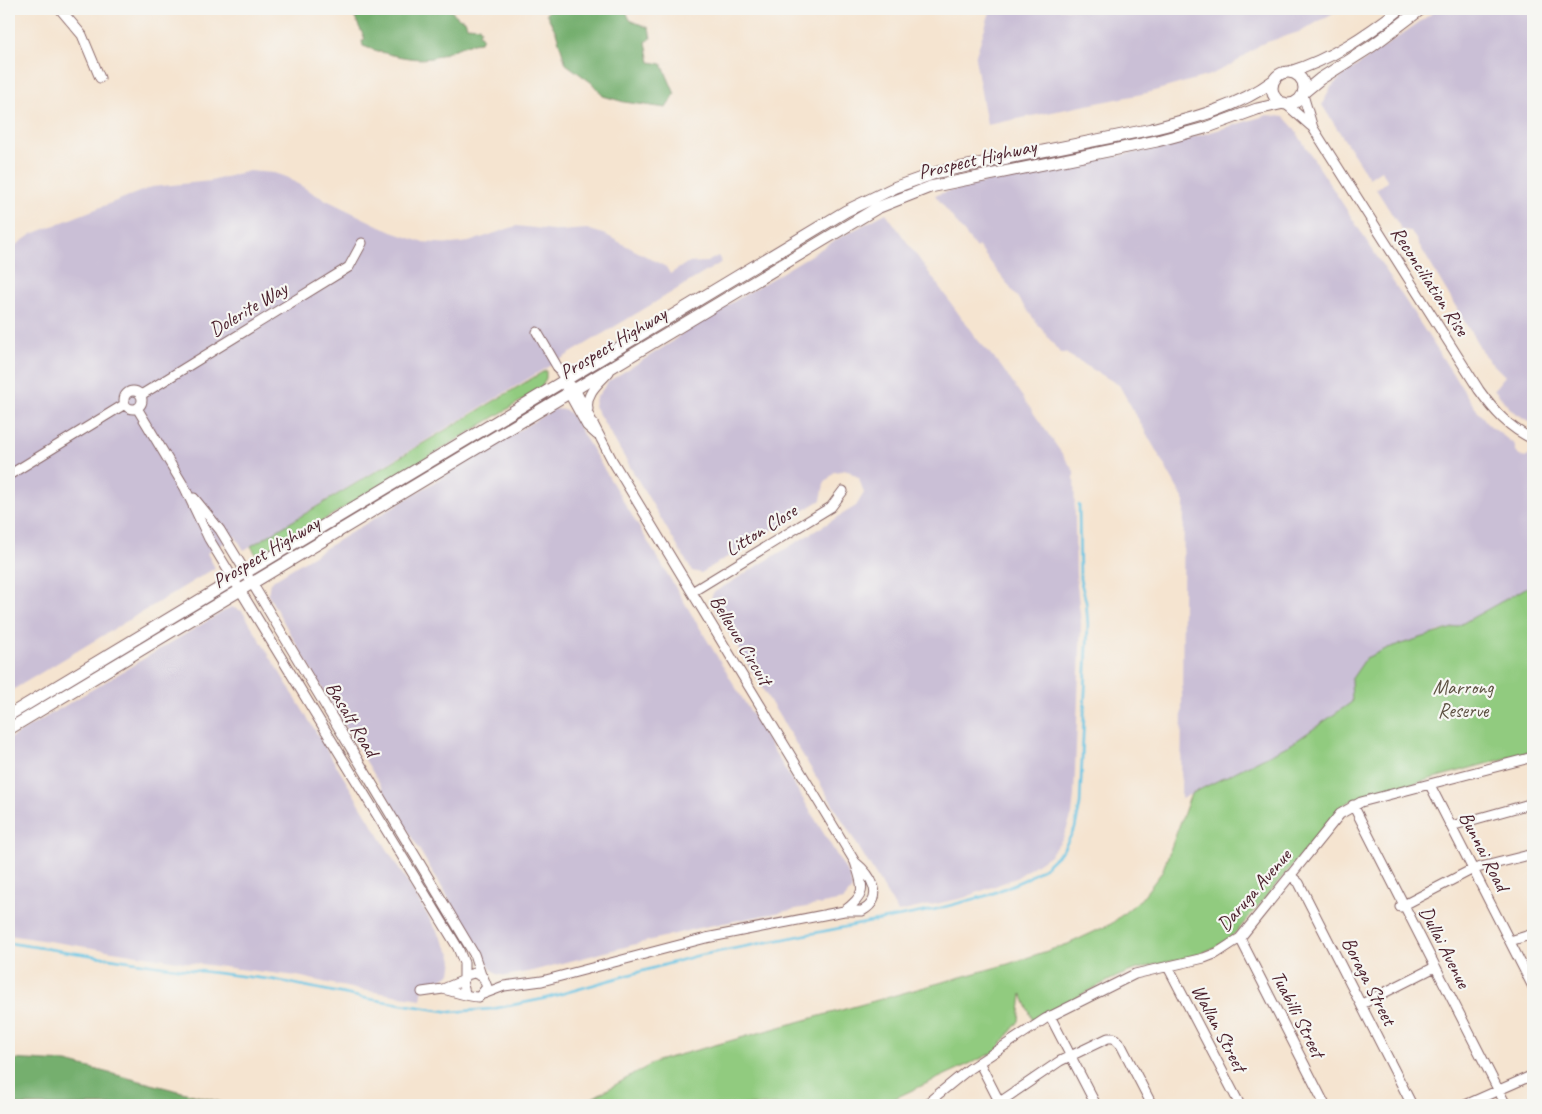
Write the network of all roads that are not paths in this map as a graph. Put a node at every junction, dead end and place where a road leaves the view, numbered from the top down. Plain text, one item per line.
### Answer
1 (60, 9) edge
2 (1400, 9) edge
3 (1421, 9) edge
4 (1290, 72) junction
5 (100, 78) dead end
6 (1273, 81) junction
7 (1303, 94) junction
8 (1285, 104) junction
9 (1313, 128) junction
10 (362, 242) dead end
11 (537, 332) dead end
12 (617, 363) junction
13 (565, 380) junction
14 (571, 391) junction
15 (141, 395) junction
16 (125, 404) junction
17 (137, 408) junction
18 (589, 414) junction
19 (598, 435) junction
20 (1533, 439) edge
21 (9, 475) edge
22 (185, 488) junction
23 (843, 491) dead end
24 (248, 578) junction
25 (236, 585) junction
26 (692, 592) junction
27 (9, 715) edge
28 (334, 724) junction
29 (9, 728) edge
30 (325, 728) junction
31 (1533, 757) edge
32 (1430, 785) junction
33 (1533, 803) edge
34 (1351, 806) junction
35 (1451, 826) junction
36 (1533, 854) edge
37 (855, 862) junction
38 (1473, 869) junction
39 (1290, 875) junction
40 (1402, 906) junction
41 (844, 912) junction
42 (1533, 934) edge
43 (1240, 938) junction
44 (1510, 941) junction
45 (1168, 967) junction
46 (1433, 968) junction
47 (482, 976) junction
48 (463, 979) junction
49 (504, 986) junction
50 (1533, 986) edge
51 (443, 989) junction
52 (422, 992) dead end
53 (465, 993) junction
54 (483, 994) junction
55 (1362, 1004) junction
56 (1047, 1017) junction
57 (1068, 1057) junction
58 (979, 1062) junction
59 (1533, 1075) edge
60 (1496, 1092) junction
61 (1000, 1104) edge
62 (925, 1105) edge
63 (1090, 1105) edge
64 (1096, 1105) edge
65 (1152, 1105) edge
66 (1240, 1105) edge
67 (1325, 1105) edge
68 (1412, 1105) edge
69 (1466, 1105) edge
70 (1500, 1105) edge
71 (1506, 1105) edge

1 - 5 street
2 - 4 main road
3 - 7 main road
4 - 6 main road
4 - 7 main road
6 - 8 main road
6 - 13 main road, Prospect Highway
7 - 8 main road
7 - 9 street, Reconciliation Rise
8 - 9 street, Reconciliation Rise
8 - 12 main road, Prospect Highway
9 - 20 street, Reconciliation Rise
10 - 15 street, Dolerite Way
11 - 13 street
12 - 14 main road, Prospect Highway
12 - 18 street
13 - 14 street, Bellevue Circuit
13 - 24 main road, Prospect Highway
14 - 18 street, Bellevue Circuit
14 - 19 street, Bellevue Circuit
14 - 24 main road, Prospect Highway
15 - 16 street
15 - 17 street
16 - 17 street
16 - 21 street
17 - 22 street, Basalt Road
18 - 19 street, Bellevue Circuit
19 - 26 street, Bellevue Circuit
22 - 24 street, Basalt Road
22 - 25 street, Basalt Road
23 - 26 street, Litton Close
24 - 25 main road, Prospect Highway
24 - 28 street, Basalt Road
25 - 27 main road, Prospect Highway
25 - 29 main road, Prospect Highway
25 - 30 street, Basalt Road
26 - 37 street, Bellevue Circuit
28 - 30 street
28 - 47 street, Basalt Road
30 - 48 street, Basalt Road
31 - 32 street
32 - 34 street
32 - 35 street, Bunnai Road
33 - 35 street
34 - 39 street, Daruga Avenue
34 - 40 street, Dullai Avenue
35 - 38 street, Bunnai Road
36 - 38 street
37 - 41 street, Bellevue Circuit
37 - 41 street, Bellevue Circuit
38 - 40 street
38 - 44 street, Bunnai Road
39 - 43 street, Daruga Avenue
39 - 55 street, Boraga Street
40 - 46 street, Dullai Avenue
41 - 49 street, Bellevue Circuit
42 - 44 street
43 - 45 street, Daruga Avenue
43 - 67 street, Tuabilli Street
44 - 50 street, Bunnai Road
45 - 56 street, Daruga Avenue
45 - 66 street, Wallan Street
46 - 55 street
46 - 60 street, Dullai Avenue
47 - 48 street
47 - 49 street
47 - 54 street
48 - 51 street
48 - 53 street
49 - 54 street, Bellevue Circuit
51 - 52 street
51 - 53 street
53 - 54 street
55 - 68 street, Boraga Street
56 - 57 street
56 - 58 street, Daruga Avenue
57 - 61 street
57 - 63 street
57 - 64 street
57 - 65 street
58 - 61 street
58 - 62 street, Daruga Avenue
59 - 60 street
60 - 69 street
60 - 70 street, Dullai Avenue
60 - 71 street, Dullai Avenue

